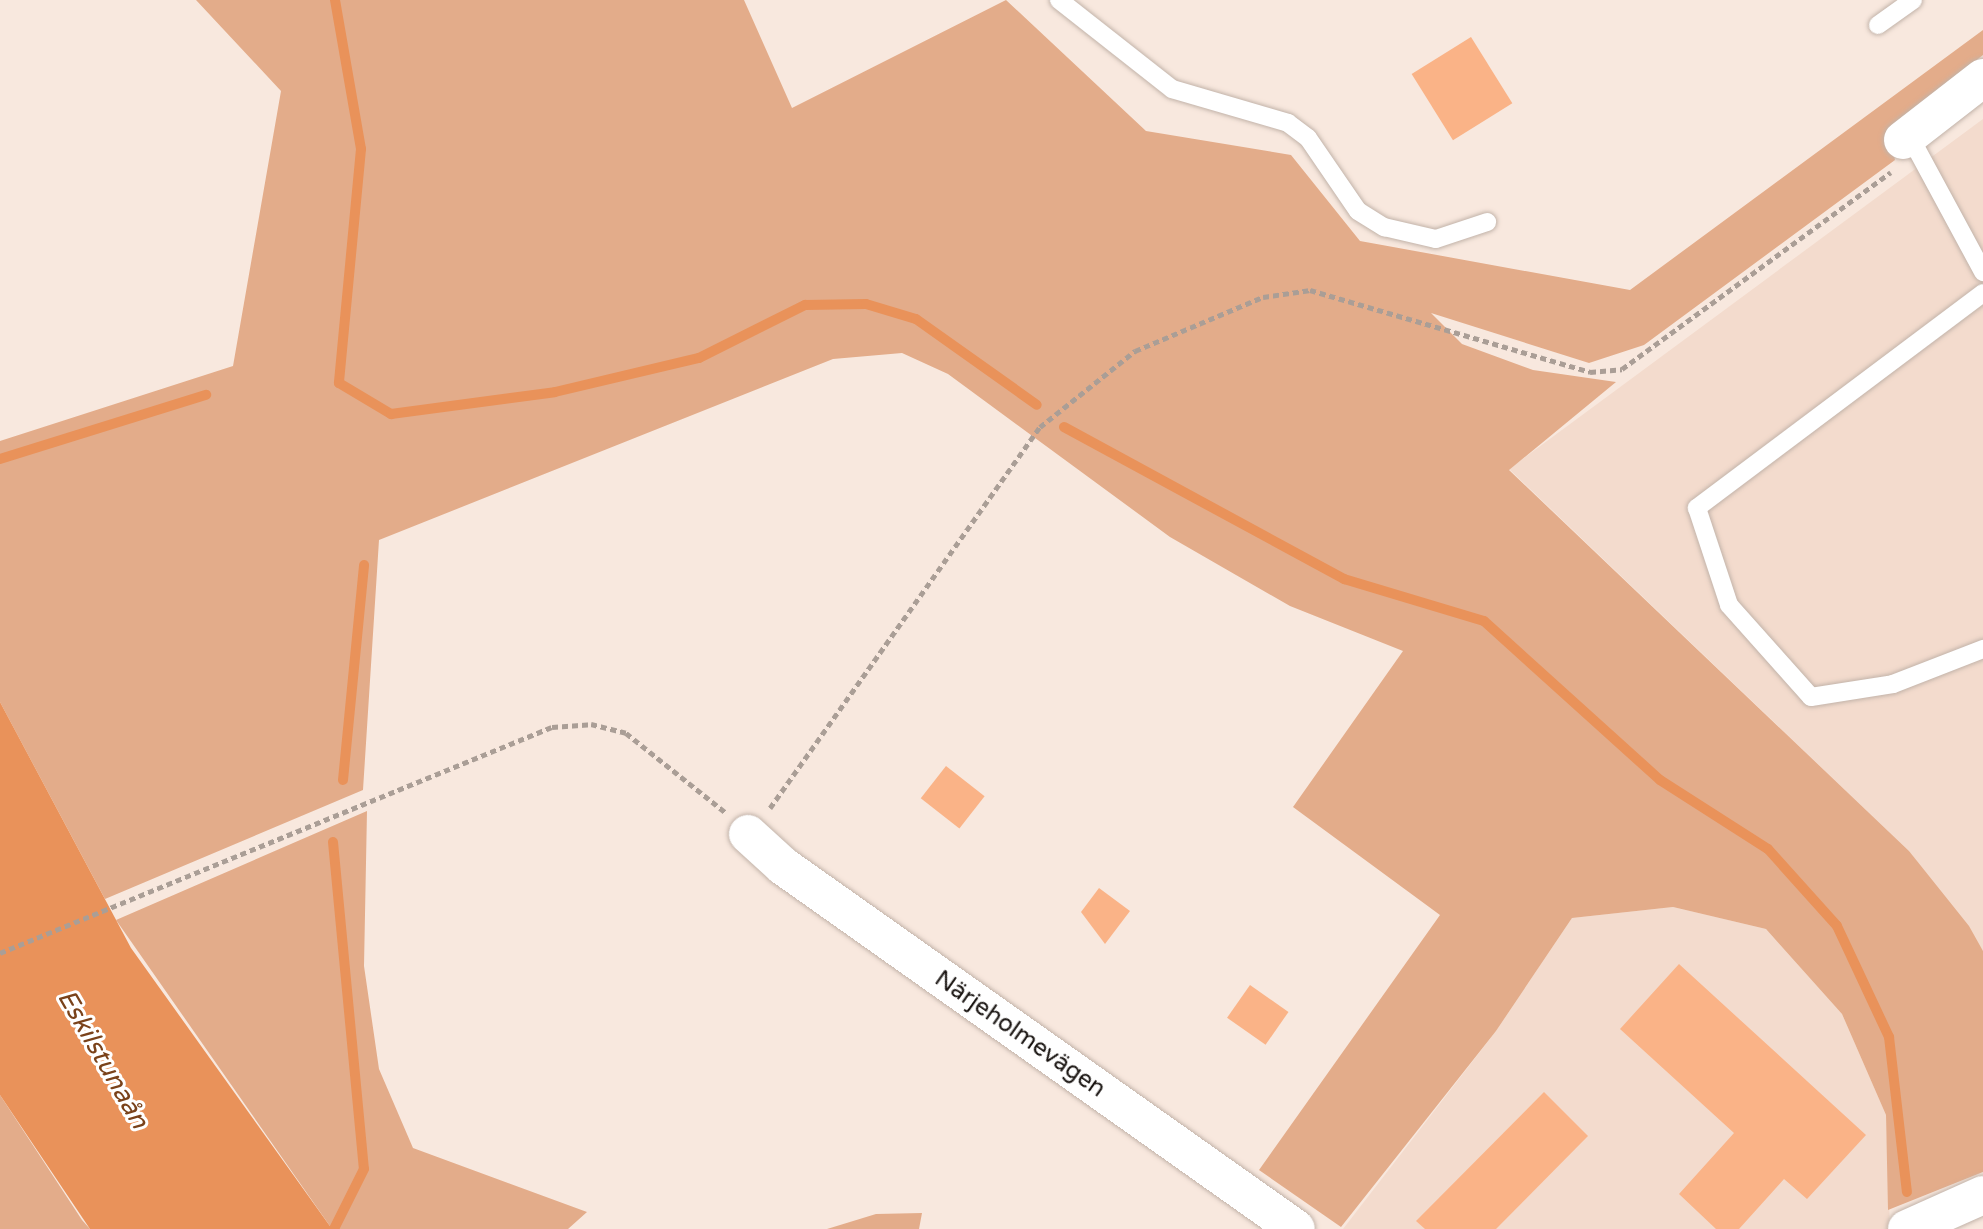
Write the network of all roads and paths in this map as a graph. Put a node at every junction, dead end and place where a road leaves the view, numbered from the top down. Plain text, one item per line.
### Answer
1 (1059, 0) edge
2 (1913, 0) edge
3 (1878, 25) dead end
4 (1983, 78) edge
5 (1906, 138) junction
6 (1487, 222) dead end
7 (1983, 272) edge
8 (1983, 293) edge
9 (1983, 649) edge
10 (748, 834) junction
11 (0, 953) edge
12 (1983, 1195) edge
13 (1296, 1229) edge
14 (1907, 1229) edge

1 - 6 lane
2 - 3 lane
4 - 5 street
5 - 7 lane
5 - 10 path
8 - 9 lane
10 - 11 path
10 - 13 street, Närjeholmevägen
12 - 14 street

